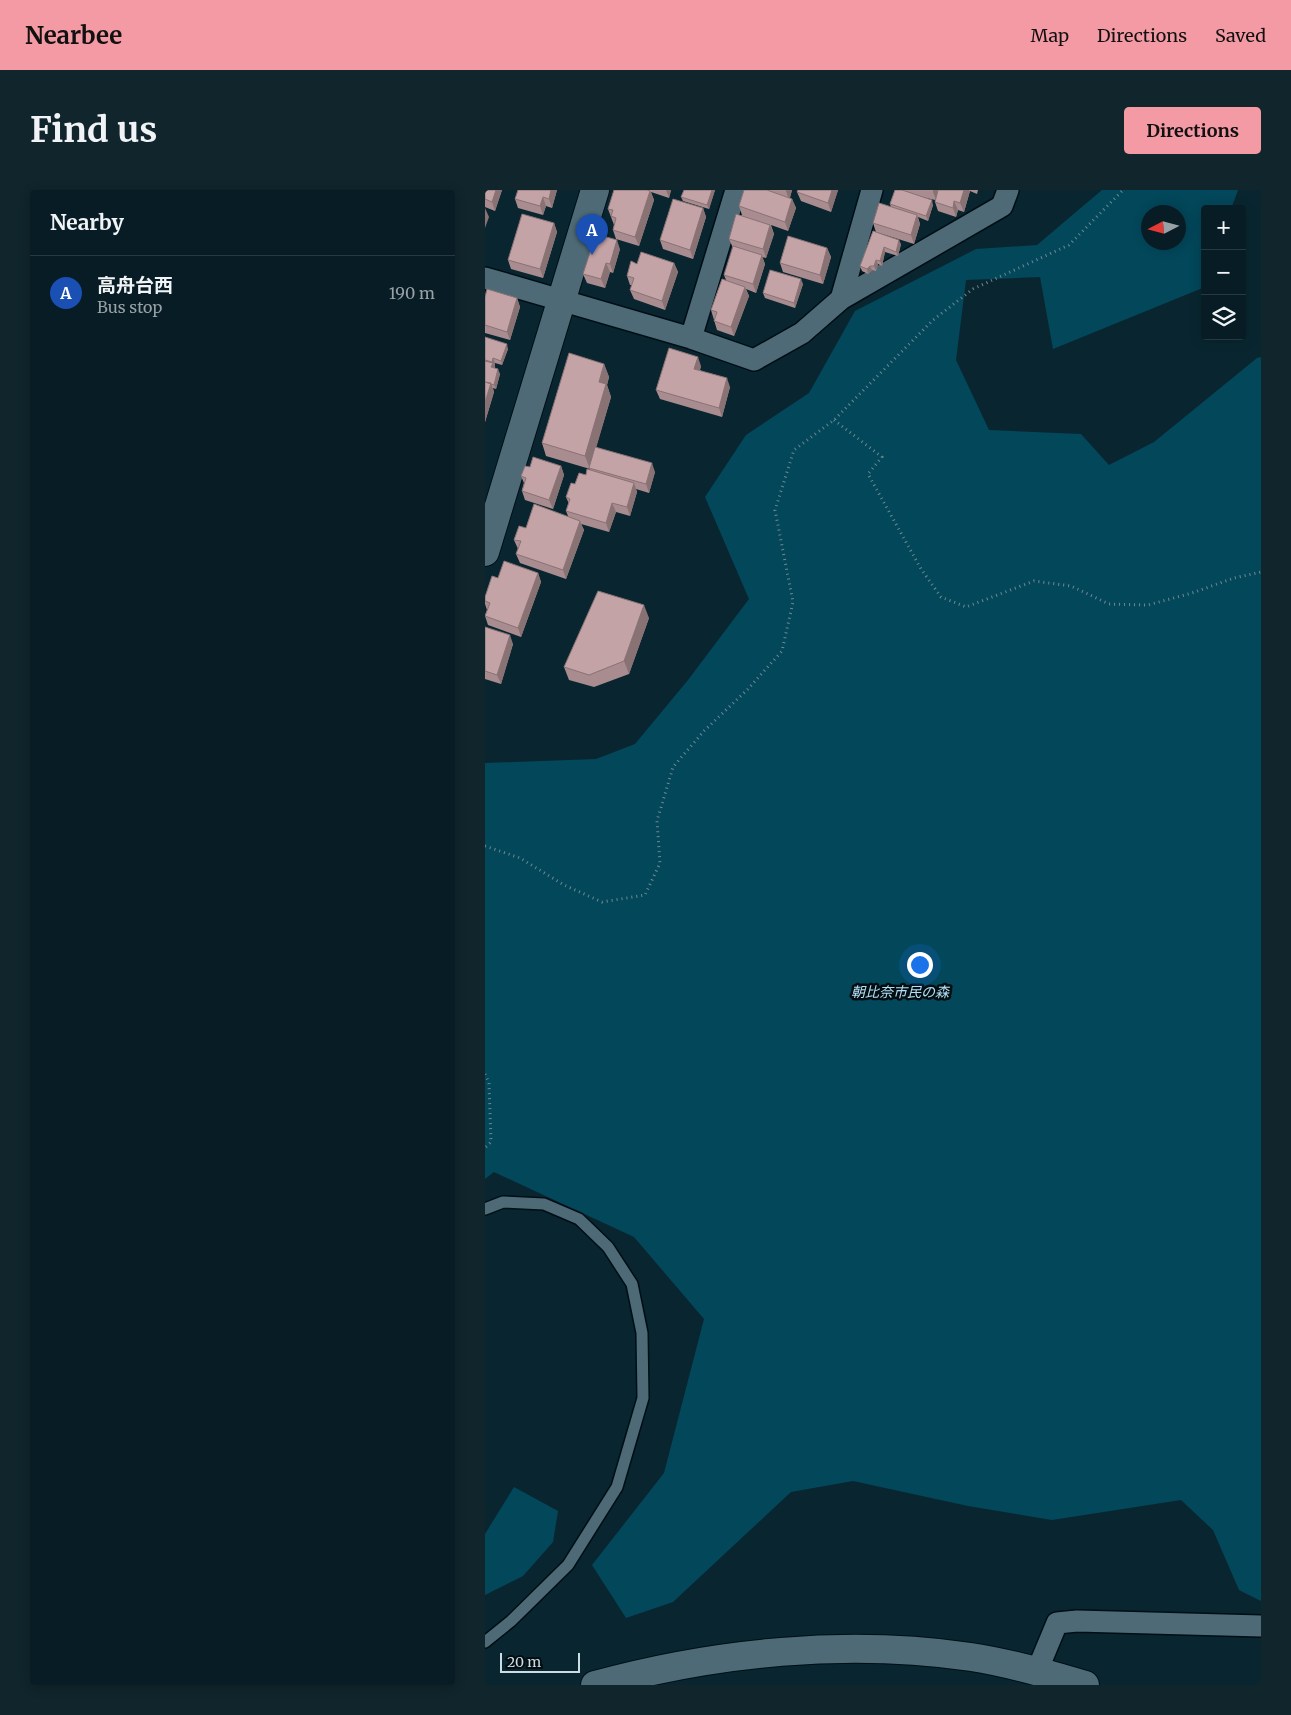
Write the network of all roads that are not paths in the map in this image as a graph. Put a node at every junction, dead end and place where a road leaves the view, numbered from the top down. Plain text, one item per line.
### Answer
1 (595, 190) edge
2 (736, 190) edge
3 (872, 190) edge
4 (1008, 190) edge
5 (485, 278) edge
6 (841, 299) junction
7 (562, 300) junction
8 (691, 338) junction
9 (485, 552) edge
10 (485, 1208) edge
11 (1261, 1626) edge
12 (485, 1642) edge
13 (1037, 1671) junction
14 (595, 1685) edge
15 (1085, 1685) edge

1 - 7 street
2 - 8 street
3 - 6 street
4 - 6 street
5 - 7 street
6 - 8 street
7 - 8 street
7 - 9 street
10 - 12 lane
11 - 13 street
13 - 14 street
13 - 15 street

